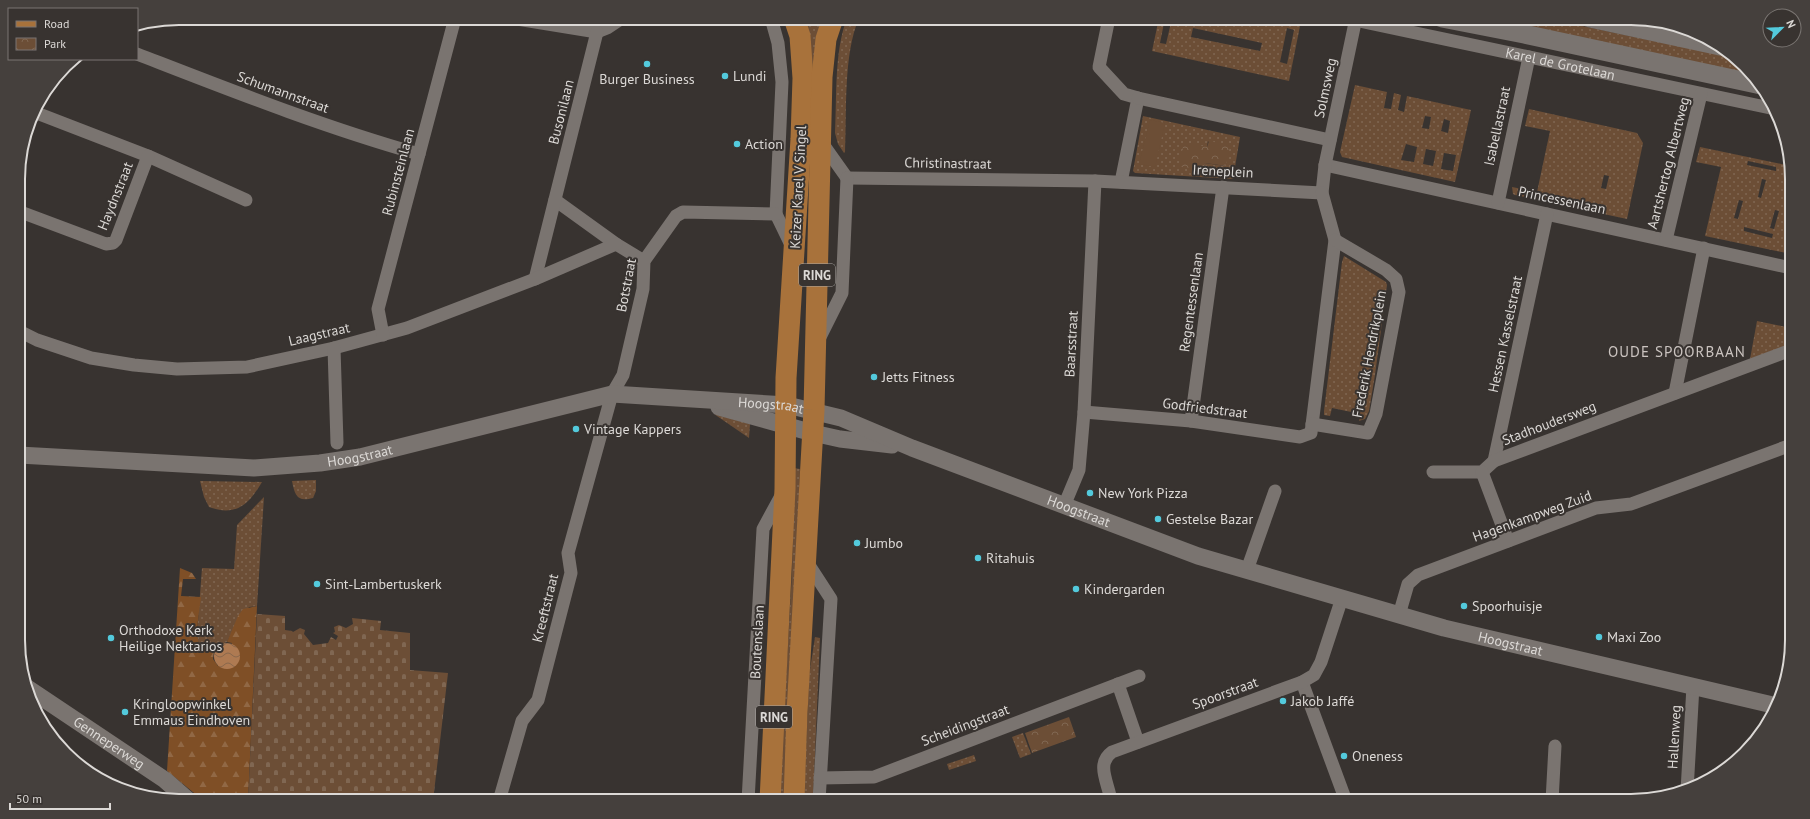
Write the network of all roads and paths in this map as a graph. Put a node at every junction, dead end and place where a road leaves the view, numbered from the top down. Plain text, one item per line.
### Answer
1 (453, 25) edge
2 (554, 25) edge
3 (612, 25) edge
4 (772, 25) edge
5 (796, 25) edge
6 (831, 25) edge
7 (1108, 25) edge
8 (1351, 25) edge
9 (1380, 25) edge
10 (1478, 25) edge
11 (1622, 25) edge
12 (597, 32) junction
13 (1700, 42) edge
14 (138, 54) edge
15 (1528, 57) junction
16 (803, 78) junction
17 (1751, 83) edge
18 (1701, 94) junction
19 (1138, 98) junction
20 (1768, 108) edge
21 (781, 111) junction
22 (40, 114) edge
23 (820, 139) junction
24 (1330, 140) junction
25 (419, 154) junction
26 (148, 156) junction
27 (1325, 165) junction
28 (846, 178) junction
29 (1095, 181) junction
30 (1121, 182) junction
31 (1223, 187) junction
32 (1322, 193) junction
33 (246, 200) dead end
34 (555, 200) junction
35 (1498, 203) junction
36 (25, 214) edge
37 (776, 214) junction
38 (1547, 214) junction
39 (1335, 240) junction
40 (1666, 240) junction
41 (616, 244) junction
42 (1704, 248) junction
43 (794, 252) junction
44 (644, 262) junction
45 (1785, 267) edge
46 (535, 279) junction
47 (25, 334) edge
48 (383, 335) junction
49 (816, 345) junction
50 (334, 348) junction
51 (1785, 352) edge
52 (1676, 393) junction
53 (612, 394) junction
54 (694, 400) junction
55 (787, 405) junction
56 (814, 410) junction
57 (1084, 412) junction
58 (1191, 421) junction
59 (1312, 424) junction
60 (786, 427) junction
61 (813, 433) junction
62 (337, 443) dead end
63 (912, 448) junction
64 (1785, 448) edge
65 (25, 455) edge
66 (1494, 461) junction
67 (1433, 472) dead end
68 (1482, 472) junction
69 (785, 489) junction
70 (1275, 491) dead end
71 (1064, 506) junction
72 (1508, 542) junction
73 (807, 562) junction
74 (1247, 570) junction
75 (1342, 598) junction
76 (1399, 615) junction
77 (1139, 676) dead end
78 (1302, 682) junction
79 (1118, 684) junction
80 (1693, 686) junction
81 (35, 694) edge
82 (1771, 704) edge
83 (1138, 742) junction
84 (1555, 746) dead end
85 (820, 778) junction
86 (1687, 783) edge
87 (181, 794) edge
88 (501, 794) edge
89 (748, 794) edge
90 (770, 794) edge
91 (794, 794) edge
92 (819, 794) edge
93 (1110, 794) edge
94 (1343, 794) edge
95 (1552, 794) edge

1 - 25 street, Rubinsteinlaan
2 - 12 street
3 - 12 street
4 - 21 street
5 - 16 main road, Keizer Karel V Singel / RING
6 - 23 main road, Keizer Karel V Singel / RING
7 - 19 street
8 - 24 street, Solmsweg
9 - 15 street, Karel de Grotelaan
10 - 17 main road, Karel de Grotelaan
11 - 13 main road
12 - 34 street, Busonilaan
14 - 25 street, Schumannstraat
15 - 18 street, Karel de Grotelaan
15 - 35 street, Isabellastraat
16 - 21 street
16 - 43 main road, Keizer Karel V Singel / RING
18 - 20 street, Karel de Grotelaan
18 - 40 street, Aartshertog Albertweg
19 - 24 street
19 - 30 street
21 - 37 street
22 - 26 street, Haydnstraat
23 - 28 street
23 - 49 main road, Keizer Karel V Singel / RING
24 - 27 street, Solmsweg
25 - 48 street, Rubinsteinlaan
26 - 33 street, Haydnstraat
26 - 36 street, Haydnstraat
27 - 32 street
27 - 35 street, Princessenlaan
28 - 29 street, Christinastraat
28 - 49 street, Keizer Karel V Singel
29 - 30 street, Ireneplein
29 - 57 street, Baarsstraat
30 - 31 street, Ireneplein
31 - 32 street, Ireneplein
31 - 58 street, Regentessenlaan
32 - 39 street
34 - 41 street
34 - 46 street, Busonilaan
35 - 38 street, Princessenlaan
37 - 43 street
37 - 44 street, Botstraat
38 - 40 street, Princessenlaan
38 - 66 street, Hessen Kasselstraat
39 - 59 street
39 - 59 street, Frederik Hendrikplein
40 - 42 street, Princessenlaan
41 - 44 street
41 - 46 street, Laagstraat
42 - 45 street, Princessenlaan
42 - 52 street
43 - 55 main road, Keizer Karel V Singel / RING
44 - 53 street, Botstraat
46 - 48 street, Laagstraat
47 - 50 street, Laagstraat
48 - 50 street, Laagstraat
49 - 56 main road, Keizer Karel V Singel / RING
50 - 62 street
51 - 52 street, Stadhoudersweg
52 - 66 street, Stadhoudersweg
53 - 54 street, Hoogstraat
53 - 65 street, Hoogstraat
53 - 88 street, Kreeftstraat
54 - 55 street, Hoogstraat
54 - 60 street, Hoogstraat
55 - 56 street, Hoogstraat
55 - 60 main road, Boutenslaan / RING
56 - 61 main road, Keizer Karel V Singel / RING
56 - 63 street, Hoogstraat
57 - 58 street, Godfriedstraat
57 - 71 street, Baarsstraat
58 - 59 street, Godfriedstraat
60 - 61 street, Hoogstraat
60 - 69 main road, Boutenslaan / RING
61 - 63 street, Hoogstraat
61 - 73 main road, RING
63 - 71 street, Hoogstraat
64 - 72 street, Hagenkampweg Zuid
66 - 68 street, Stadhoudersweg
67 - 68 street
68 - 72 street
69 - 89 street, Boutenslaan
69 - 90 main road, Boutenslaan / RING
70 - 74 street
71 - 74 street, Hoogstraat
72 - 76 street, Hagenkampweg Zuid
73 - 85 street
73 - 91 main road, RING
74 - 75 street, Hoogstraat
75 - 76 street, Hoogstraat
75 - 78 street, Spoorstraat
76 - 80 street, Hoogstraat
77 - 79 street, Scheidingstraat
78 - 83 street, Spoorstraat
78 - 94 street
79 - 83 street
79 - 85 street, Scheidingstraat
80 - 82 street, Hoogstraat
80 - 86 street, Hallenweg
81 - 87 street, Genneperweg
83 - 93 street, Spoorstraat
84 - 95 street
85 - 92 street

